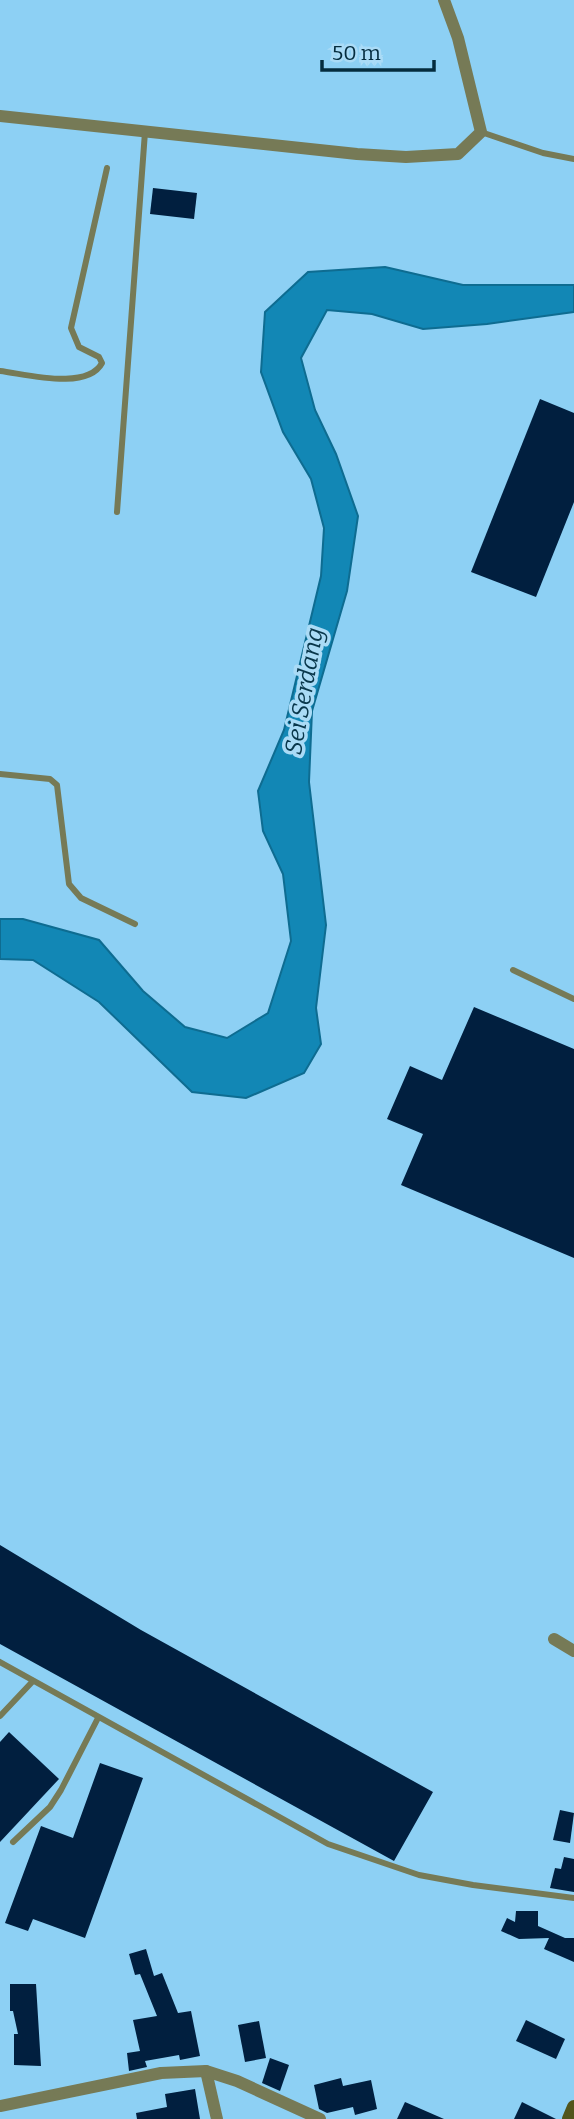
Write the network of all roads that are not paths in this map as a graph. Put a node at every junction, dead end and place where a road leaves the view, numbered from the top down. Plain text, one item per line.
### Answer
1 (444, 0) edge
2 (0, 116) edge
3 (145, 132) junction
4 (481, 132) junction
5 (574, 159) edge
6 (107, 168) dead end
7 (0, 371) edge
8 (117, 512) dead end
9 (0, 774) edge
10 (135, 924) dead end
11 (513, 970) dead end
12 (574, 999) edge
13 (554, 1639) dead end
14 (574, 1651) edge
15 (0, 1662) edge
16 (33, 1681) junction
17 (0, 1716) edge
18 (98, 1718) junction
19 (13, 1842) dead end
20 (574, 1898) edge
21 (206, 2071) junction
22 (0, 2106) edge
23 (574, 2107) edge
24 (217, 2119) edge
25 (320, 2119) edge
26 (569, 2119) edge

1 - 4 street
2 - 3 street
3 - 4 street
3 - 8 lane
4 - 5 lane
6 - 7 lane
9 - 10 lane
11 - 12 lane
13 - 14 street
15 - 16 lane
16 - 17 lane
16 - 18 lane
18 - 19 lane
18 - 20 lane
21 - 22 street
21 - 24 street
21 - 25 street
23 - 26 street

